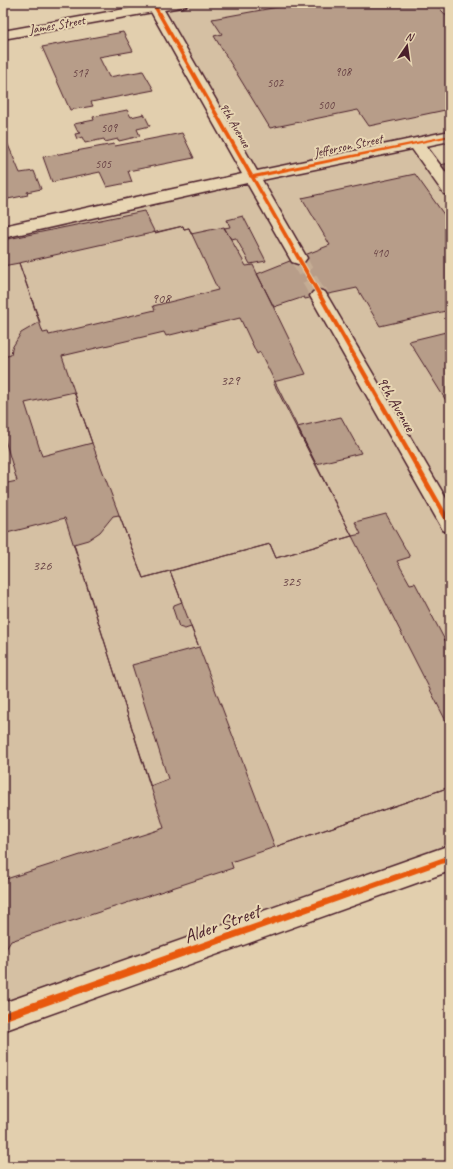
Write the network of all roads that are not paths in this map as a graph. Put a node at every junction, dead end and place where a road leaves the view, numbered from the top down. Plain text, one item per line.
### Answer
1 (181, 3) edge
2 (154, 5) edge
3 (3, 35) edge
4 (450, 136) edge
5 (416, 143) junction
6 (251, 177) junction
7 (450, 190) edge
8 (3, 232) edge
9 (298, 258) tunnel mouth
10 (320, 296) tunnel mouth
11 (450, 524) edge
12 (450, 858) edge
13 (3, 1017) edge

1 - 2 street, James Street
2 - 3 street, James Street
2 - 6 street, 9th Avenue
4 - 5 street, Jefferson Street
5 - 6 street, Jefferson Street
5 - 7 street
6 - 8 street, Jefferson Street
6 - 9 street, 9th Avenue
10 - 11 street, 9th Avenue
12 - 13 street, Alder Street

